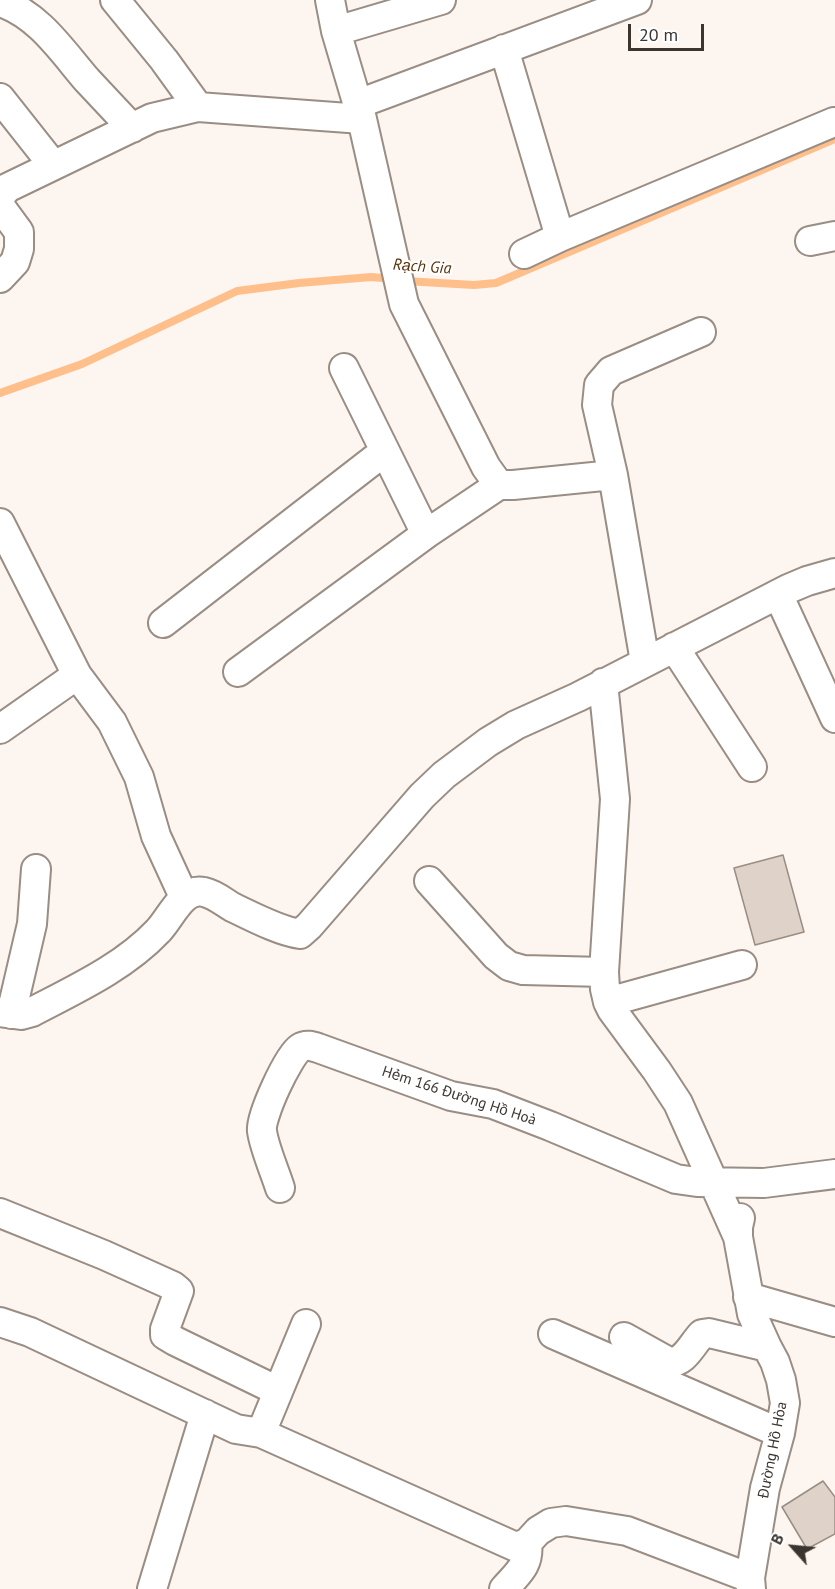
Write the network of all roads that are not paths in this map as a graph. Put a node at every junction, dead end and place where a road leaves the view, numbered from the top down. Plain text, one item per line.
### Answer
1 (115, 0) edge
2 (330, 0) edge
3 (441, 0) edge
4 (637, 0) edge
5 (0, 2) edge
6 (336, 32) junction
7 (504, 49) junction
8 (0, 98) edge
9 (198, 107) junction
10 (360, 111) junction
11 (834, 122) edge
12 (132, 128) junction
13 (53, 165) junction
14 (0, 197) edge
15 (560, 237) junction
16 (524, 254) dead end
17 (0, 278) edge
18 (701, 332) dead end
19 (344, 368) dead end
20 (385, 451) junction
21 (613, 475) junction
22 (499, 485) junction
23 (0, 523) edge
24 (426, 534) junction
25 (835, 573) edge
26 (778, 594) junction
27 (163, 623) dead end
28 (674, 647) junction
29 (645, 662) junction
30 (238, 672) dead end
31 (78, 675) junction
32 (603, 683) junction
33 (835, 718) edge
34 (0, 729) edge
35 (752, 767) dead end
36 (36, 869) dead end
37 (429, 881) dead end
38 (184, 897) junction
39 (742, 965) dead end
40 (604, 972) junction
41 (608, 1002) junction
42 (6, 1013) edge
43 (835, 1174) edge
44 (714, 1182) junction
45 (764, 1183) junction
46 (280, 1188) dead end
47 (0, 1213) edge
48 (738, 1237) junction
49 (748, 1297) junction
50 (0, 1322) edge
51 (835, 1322) edge
52 (306, 1324) dead end
53 (553, 1334) dead end
54 (624, 1338) dead end
55 (767, 1347) junction
56 (278, 1391) junction
57 (205, 1414) junction
58 (261, 1433) junction
59 (780, 1433) junction
60 (527, 1543) junction
61 (750, 1584) edge
62 (152, 1589) edge
63 (504, 1589) edge

1 - 9 street
2 - 6 street
3 - 6 street
4 - 7 street
5 - 12 street
6 - 10 street
7 - 10 street
7 - 15 street
8 - 13 street
9 - 10 street
9 - 12 street
10 - 22 street
11 - 15 street
12 - 13 street
13 - 14 street
14 - 17 street
15 - 16 street
18 - 21 street
19 - 20 street
20 - 24 street
20 - 27 street
21 - 22 street
21 - 29 street
22 - 24 street
23 - 31 street
24 - 30 street
25 - 26 street
26 - 28 street
26 - 33 street
28 - 29 street
28 - 35 street
29 - 32 street
31 - 34 street
31 - 38 street
32 - 38 street
32 - 40 street
36 - 42 street
37 - 40 street
38 - 42 street
39 - 41 street
40 - 41 street
41 - 44 street
43 - 45 street
44 - 45 street, Hẻm 166 Đường Hồ Hoà
44 - 46 street, Hẻm 166 Đường Hồ Hoà
44 - 48 street
45 - 48 street, Đường Hồ Hòa
47 - 56 street
48 - 49 street, Đường Hồ Hòa
49 - 51 street
49 - 55 street, Đường Hồ Hòa
50 - 57 street
52 - 56 street
53 - 59 street
54 - 55 street
55 - 59 street, Đường Hồ Hòa
56 - 58 street
57 - 58 street
57 - 62 street
58 - 60 street
59 - 61 street, Đường Hồ Hòa
60 - 61 street
60 - 63 street

